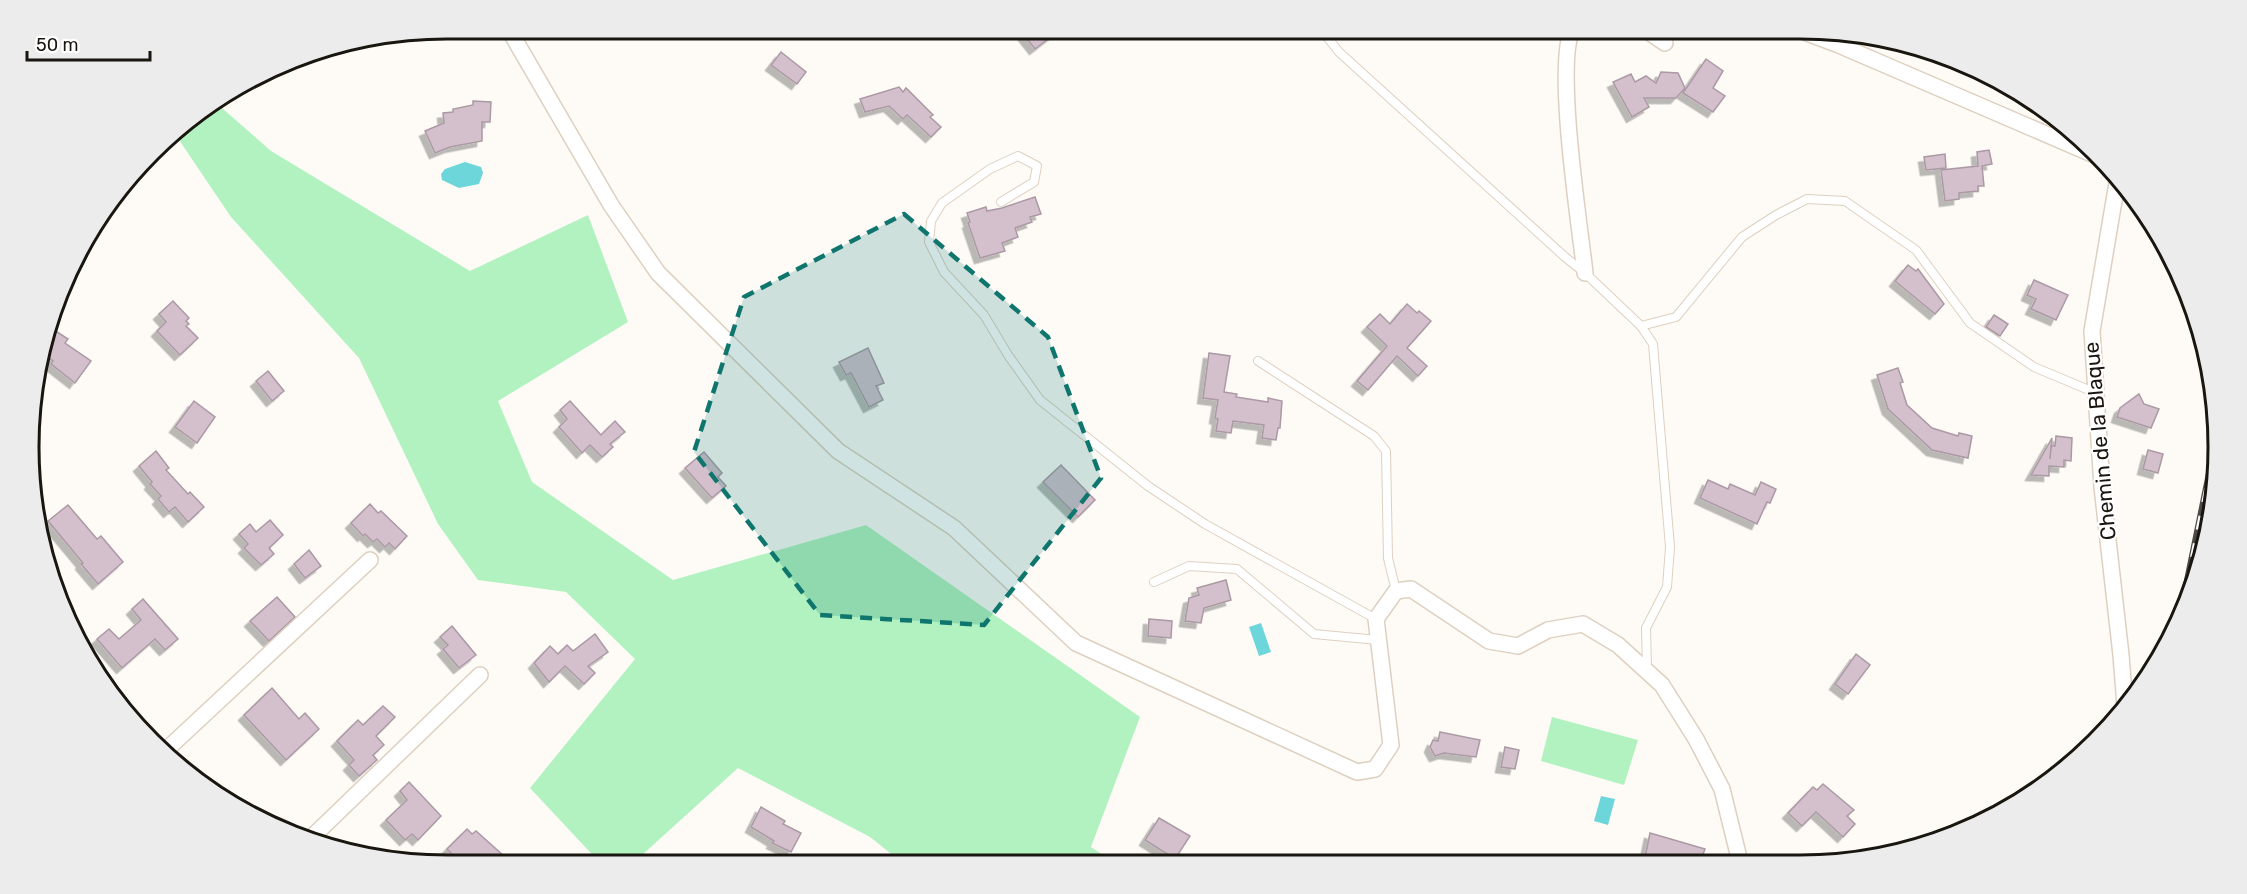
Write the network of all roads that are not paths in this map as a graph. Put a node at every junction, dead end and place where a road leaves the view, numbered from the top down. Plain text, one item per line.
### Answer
1 (514, 39) edge
2 (1329, 39) edge
3 (1569, 39) edge
4 (1659, 39) edge
5 (1826, 40) edge
6 (1665, 43) dead end
7 (2076, 147) edge
8 (2116, 189) edge
9 (1001, 202) dead end
10 (1585, 273) junction
11 (1641, 326) junction
12 (1258, 361) dead end
13 (2096, 393) junction
14 (370, 560) dead end
15 (1154, 582) dead end
16 (1396, 591) junction
17 (1376, 619) junction
18 (1378, 640) junction
19 (1647, 671) junction
20 (480, 675) dead end
21 (2124, 695) edge
22 (170, 746) edge
23 (316, 833) edge
24 (1738, 855) edge

1 - 18 street
2 - 10 lane
3 - 10 street
4 - 6 street
5 - 7 street
8 - 13 street, Chemin de la Blaque
9 - 17 lane
10 - 11 lane
11 - 13 lane
11 - 19 lane
12 - 16 lane
13 - 21 street, Chemin de la Blaque
14 - 22 street
15 - 18 lane
16 - 17 street
16 - 19 street
17 - 18 street
19 - 24 street
20 - 23 street

